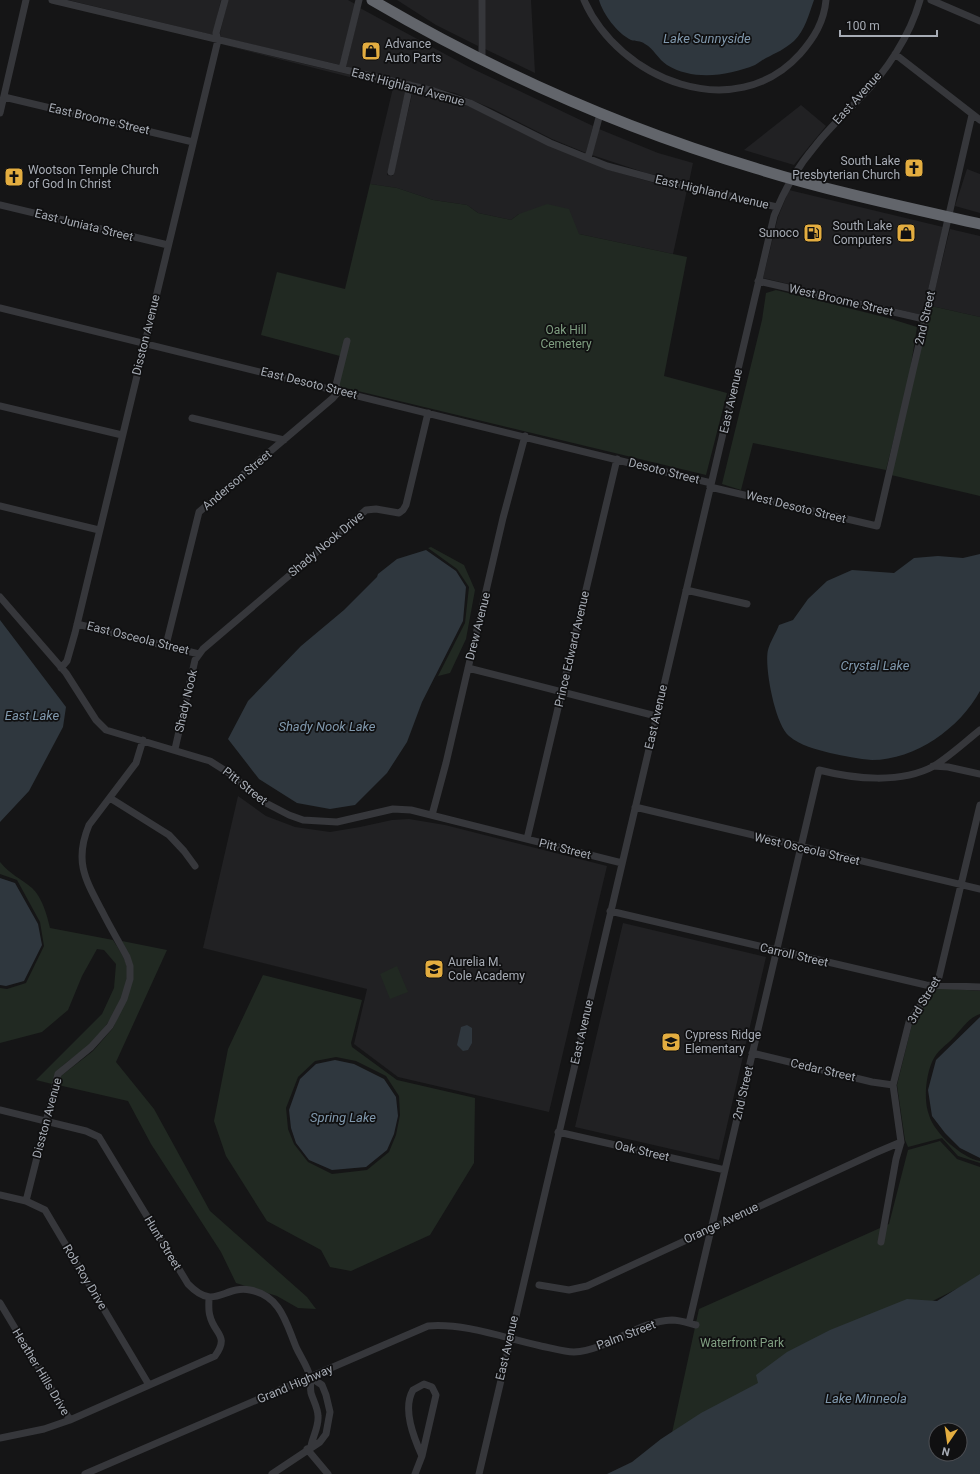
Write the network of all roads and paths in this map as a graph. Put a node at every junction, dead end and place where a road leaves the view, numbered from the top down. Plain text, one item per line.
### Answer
1 (26, 0) edge
2 (52, 0) edge
3 (225, 0) edge
4 (359, 0) edge
5 (372, 0) edge
6 (482, 0) edge
7 (584, 0) edge
8 (826, 0) edge
9 (920, 0) edge
10 (931, 0) edge
11 (980, 21) edge
12 (218, 40) junction
13 (895, 54) junction
14 (482, 60) junction
15 (342, 69) junction
16 (410, 85) junction
17 (4, 97) junction
18 (0, 113) edge
19 (600, 114) junction
20 (972, 115) junction
21 (980, 120) edge
22 (193, 142) junction
23 (588, 158) junction
24 (391, 172) dead end
25 (792, 179) junction
26 (0, 205) edge
27 (777, 207) junction
28 (949, 217) junction
29 (980, 224) edge
30 (168, 245) junction
31 (758, 281) junction
32 (0, 308) edge
33 (924, 319) junction
34 (347, 341) dead end
35 (144, 342) junction
36 (339, 391) junction
37 (0, 406) edge
38 (428, 413) junction
39 (192, 418) dead end
40 (122, 435) junction
41 (524, 436) junction
42 (284, 440) junction
43 (617, 460) junction
44 (711, 485) junction
45 (0, 506) edge
46 (878, 521) joint
47 (99, 530) junction
48 (686, 590) junction
49 (0, 597) edge
50 (747, 604) dead end
51 (77, 624) junction
52 (166, 645) junction
53 (199, 654) junction
54 (61, 668) junction
55 (468, 668) junction
56 (562, 692) junction
57 (656, 716) junction
58 (980, 730) edge
59 (143, 740) junction
60 (175, 749) junction
61 (933, 766) junction
62 (980, 774) edge
63 (110, 798) junction
64 (980, 805) edge
65 (635, 807) junction
66 (432, 815) junction
67 (527, 839) junction
68 (801, 848) junction
69 (622, 863) junction
70 (195, 866) dead end
71 (961, 885) junction
72 (980, 889) edge
73 (610, 911) junction
74 (776, 950) junction
75 (934, 986) junction
76 (980, 987) edge
77 (752, 1053) junction
78 (893, 1085) junction
79 (0, 1110) edge
80 (45, 1122) junction
81 (558, 1132) junction
82 (901, 1142) junction
83 (725, 1170) junction
84 (0, 1195) edge
85 (26, 1201) junction
86 (712, 1228) junction
87 (881, 1242) dead end
88 (539, 1285) dead end
89 (209, 1297) junction
90 (0, 1303) edge
91 (692, 1324) joint
92 (509, 1339) junction
93 (310, 1377) junction
94 (149, 1385) junction
95 (70, 1420) junction
96 (0, 1438) edge
97 (309, 1448) junction
98 (422, 1456) junction
99 (85, 1474) edge
100 (272, 1474) edge
101 (328, 1474) edge
102 (415, 1474) edge
103 (478, 1474) edge

1 - 17 street
2 - 12 street, East Highland Avenue
3 - 12 street, Disston Avenue
4 - 15 street
5 - 14 highway
6 - 14 street
7 - 8 street
9 - 13 street, East Avenue
10 - 11 street
12 - 15 street, East Highland Avenue
12 - 22 street, Disston Avenue
13 - 20 street
13 - 25 street, East Avenue
14 - 19 highway
15 - 16 street, East Highland Avenue
16 - 23 street, East Highland Avenue
16 - 24 street
17 - 18 street
17 - 22 street, East Broome Street
19 - 23 street
19 - 25 highway
20 - 21 street
20 - 28 street, 2nd Street
22 - 30 street, Disston Avenue
23 - 27 street, East Highland Avenue
25 - 27 street, East Avenue
25 - 28 highway
26 - 30 street, East Juniata Street
27 - 31 street, East Avenue
28 - 29 highway
28 - 33 street, 2nd Street
30 - 35 street, Disston Avenue
31 - 33 street, West Broome Street
31 - 44 street, East Avenue
32 - 35 street, East Desoto Street
33 - 46 street, 2nd Street
34 - 36 street
35 - 36 street, East Desoto Street
35 - 40 street, Disston Avenue
36 - 38 street, East Desoto Street
36 - 42 street, Anderson Street
37 - 40 street
38 - 41 street, East Desoto Street
38 - 53 street, Shady Nook Drive
39 - 42 street
40 - 47 street, Disston Avenue
41 - 43 street, East Desoto Street
41 - 55 street, Drew Avenue
42 - 52 street, Anderson Street
43 - 44 street, Desoto Street
43 - 56 street, Prince Edward Avenue
44 - 46 street, West Desoto Street
44 - 48 street, East Avenue
45 - 47 street
47 - 51 street, Disston Avenue
48 - 50 street
48 - 57 street, East Avenue
49 - 54 street, Pitt Street
51 - 52 street, East Osceola Street
51 - 54 street, Disston Avenue
52 - 53 street, East Osceola Street
53 - 60 street, Shady Nook
54 - 59 street, Pitt Street
55 - 56 street
55 - 66 street, Drew Avenue
56 - 57 street
56 - 67 street, Prince Edward Avenue
57 - 65 street, East Avenue
58 - 61 street
59 - 60 street, Pitt Street
59 - 63 street, Disston Avenue
60 - 66 street, Pitt Street
61 - 62 street
61 - 68 street, 2nd Street
63 - 70 street
63 - 80 street, Disston Avenue
64 - 71 street, 3rd Street
65 - 68 street, West Osceola Street
65 - 69 street, East Avenue
66 - 67 street, Pitt Street
67 - 69 street, Pitt Street
68 - 71 street, West Osceola Street
68 - 74 street, 2nd Street
69 - 73 street, East Avenue
71 - 72 street, West Osceola Street
71 - 75 street, 3rd Street
73 - 74 street, Carroll Street
73 - 81 street, East Avenue
74 - 75 street, Carroll Street
74 - 77 street, 2nd Street
75 - 76 street, Carroll Street
75 - 78 street, 3rd Street
77 - 78 street, Cedar Street
77 - 83 street, 2nd Street
78 - 82 street, 3rd Street
79 - 80 street, Hunt Street
80 - 85 street, Disston Avenue
80 - 89 street, Hunt Street
81 - 83 street, Oak Street
81 - 92 street, East Avenue
82 - 86 street, Orange Avenue
82 - 87 street, 3rd Street
83 - 86 street, 2nd Street
84 - 85 street, Rob Roy Drive
85 - 94 street, Rob Roy Drive
86 - 88 street, Orange Avenue
86 - 91 street, 2nd Street
89 - 93 street
89 - 94 street
90 - 95 street, Heather Hills Drive
91 - 92 street, Palm Street
92 - 93 street, Grand Highway
92 - 103 street, East Avenue
93 - 97 street
93 - 97 street
93 - 99 street, Grand Highway
94 - 95 street
95 - 96 street
97 - 100 street
97 - 101 street
98 - 98 street
98 - 102 street

